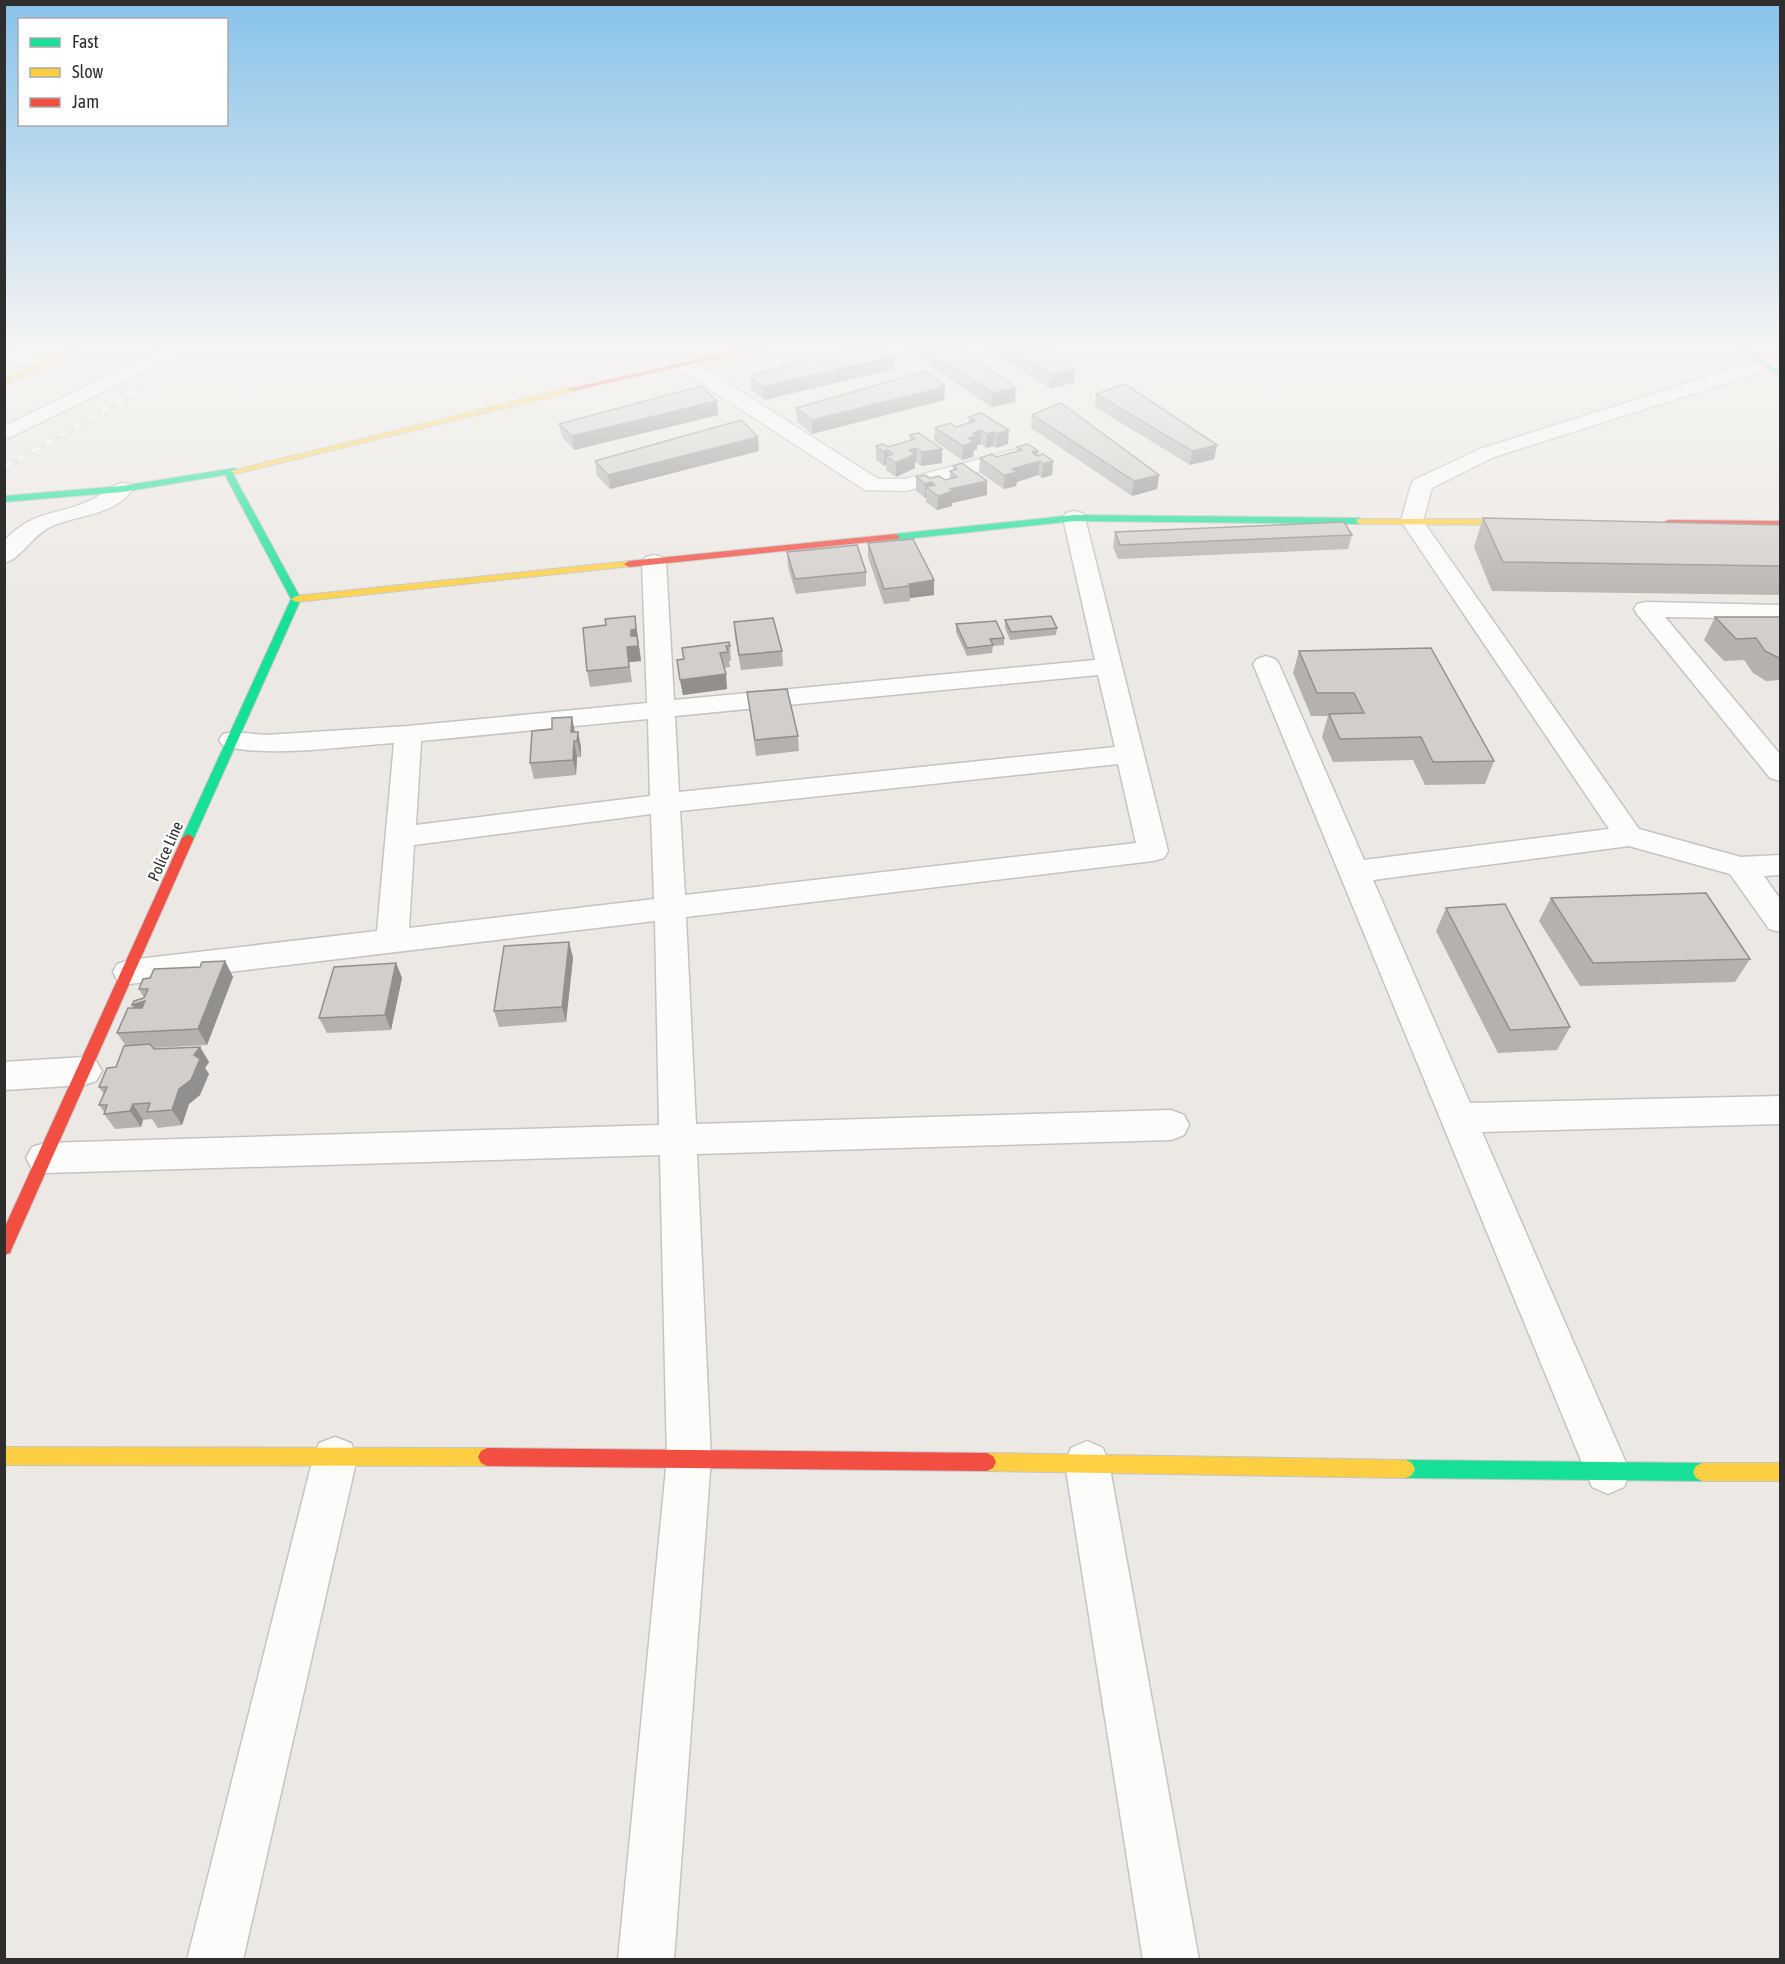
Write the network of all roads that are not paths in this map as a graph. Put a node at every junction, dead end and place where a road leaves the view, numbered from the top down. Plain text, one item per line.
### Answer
1 (381, 436) edge
2 (796, 436) edge
3 (1545, 436) edge
4 (1014, 456) edge
5 (228, 473) junction
6 (122, 489) junction
7 (4, 499) edge
8 (1074, 518) junction
9 (1412, 521) junction
10 (1543, 522) edge
11 (1650, 523) edge
12 (1780, 524) edge
13 (4, 556) edge
14 (654, 562) junction
15 (296, 599) junction
16 (1780, 612) edge
17 (1266, 664) dead end
18 (1109, 666) junction
19 (661, 709) junction
20 (408, 734) junction
21 (233, 740) junction
22 (1130, 754) junction
23 (1780, 772) edge
24 (665, 802) junction
25 (1629, 836) junction
26 (399, 837) junction
27 (1780, 864) edge
28 (1741, 867) junction
29 (1354, 872) junction
30 (670, 908) junction
31 (1780, 921) edge
32 (392, 940) junction
33 (129, 972) junction
34 (84, 1071) junction
35 (4, 1077) edge
36 (1780, 1110) edge
37 (1458, 1118) junction
38 (1172, 1125) dead end
39 (678, 1140) junction
40 (45, 1158) junction
41 (4, 1248) edge
42 (4, 1456) edge
43 (336, 1458) junction
44 (689, 1458) junction
45 (1087, 1463) junction
46 (1608, 1472) junction
47 (1780, 1472) edge
48 (215, 1959) edge
49 (646, 1959) edge
50 (1172, 1959) edge

1 - 5 street
2 - 4 street
3 - 9 street
5 - 6 street
5 - 15 street
6 - 7 street
6 - 13 street
8 - 9 street
8 - 14 street
8 - 18 street
9 - 10 street
9 - 25 street
11 - 12 street
14 - 15 street
14 - 19 street
15 - 21 street, Police Line
16 - 23 street
17 - 29 street
18 - 19 street
18 - 22 street
19 - 20 street
19 - 24 street
20 - 21 street
20 - 26 street
21 - 33 street, Police Line
22 - 24 street
22 - 30 street
24 - 26 street
24 - 30 street
25 - 28 street
25 - 29 street
26 - 32 street
27 - 28 street
28 - 31 street
29 - 37 street
30 - 32 street
30 - 39 street
32 - 33 street
33 - 34 street, Police Line
34 - 35 street
34 - 40 street, Police Line
36 - 37 street
37 - 46 street
38 - 39 street
39 - 40 street
39 - 44 street
40 - 41 street, Police Line
42 - 43 street
43 - 44 street
43 - 48 street
44 - 45 street
44 - 49 street
45 - 46 street
45 - 50 street
46 - 47 street

